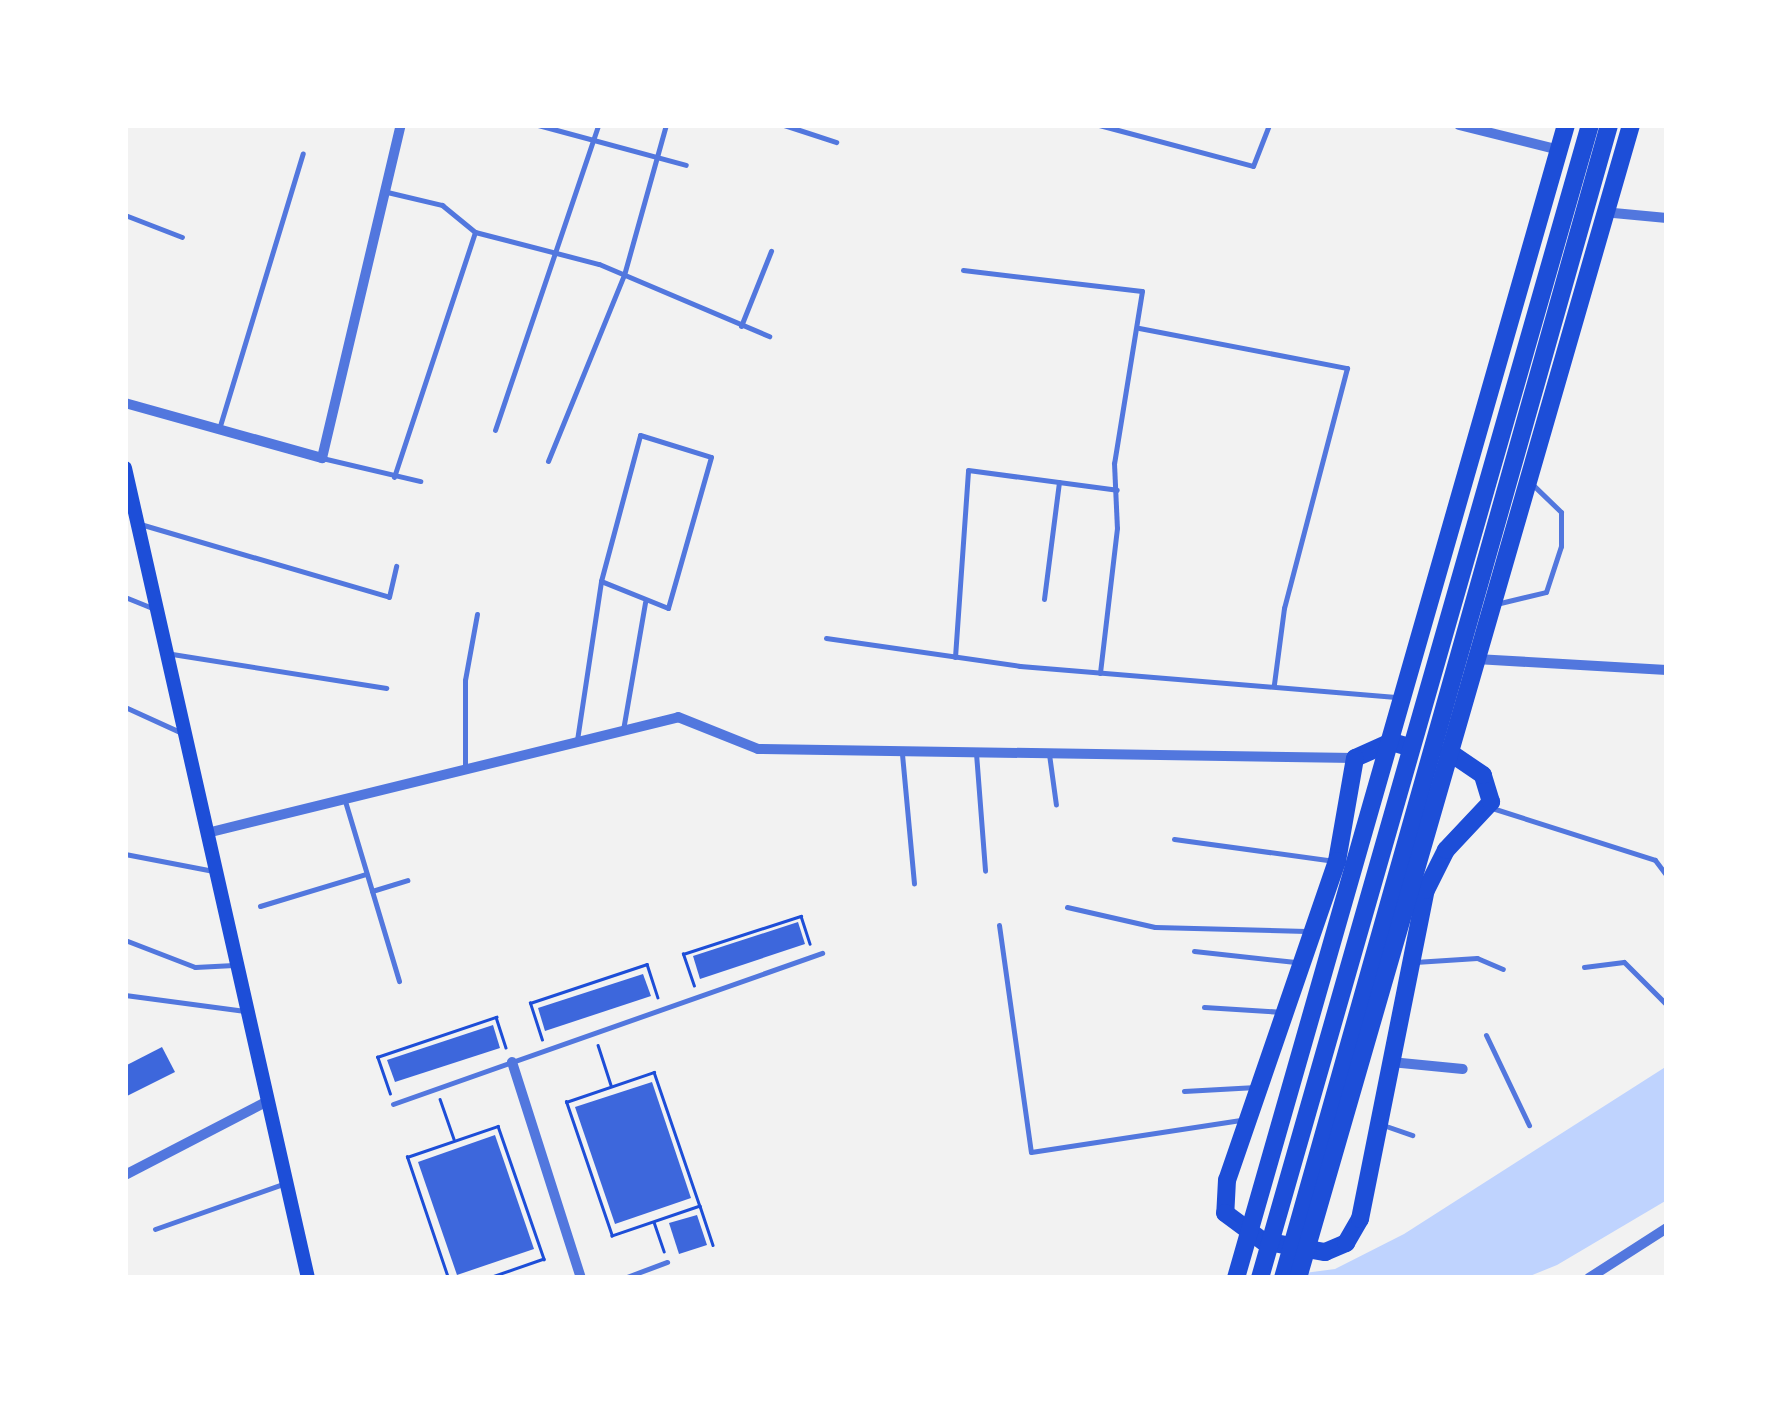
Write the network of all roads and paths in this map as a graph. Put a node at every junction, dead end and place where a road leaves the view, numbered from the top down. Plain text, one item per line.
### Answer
1 (401, 125) edge
2 (538, 125) edge
3 (598, 125) edge
4 (666, 125) edge
5 (784, 125) edge
6 (1098, 125) edge
7 (1269, 125) edge
8 (1459, 125) edge
9 (1566, 125) edge
10 (1590, 125) edge
11 (1609, 125) edge
12 (1631, 125) edge
13 (594, 140) junction
14 (836, 142) dead end
15 (1559, 150) junction
16 (303, 153) dead end
17 (657, 154) junction
18 (686, 165) dead end
19 (387, 192) junction
20 (1586, 207) junction
21 (1606, 213) junction
22 (125, 215) edge
23 (1667, 218) edge
24 (475, 232) junction
25 (182, 237) dead end
26 (771, 251) dead end
27 (556, 253) junction
28 (963, 270) dead end
29 (624, 275) junction
30 (740, 326) junction
31 (1140, 328) junction
32 (768, 336) dead end
33 (1557, 344) junction
34 (125, 403) edge
35 (219, 429) junction
36 (495, 430) dead end
37 (322, 458) junction
38 (548, 461) dead end
39 (126, 473) edge
40 (394, 477) junction
41 (1527, 480) junction
42 (420, 481) dead end
43 (1059, 482) junction
44 (1117, 490) junction
45 (137, 524) junction
46 (396, 566) dead end
47 (601, 581) junction
48 (125, 597) edge
49 (1044, 599) dead end
50 (644, 602) junction
51 (1493, 604) junction
52 (158, 610) junction
53 (477, 614) dead end
54 (826, 638) dead end
55 (169, 654) junction
56 (1468, 656) junction
57 (955, 658) junction
58 (1667, 670) edge
59 (1100, 673) junction
60 (1274, 684) junction
61 (386, 688) dead end
62 (1404, 698) junction
63 (125, 707) edge
64 (623, 730) junction
65 (185, 734) junction
66 (577, 743) junction
67 (1400, 744) junction
68 (901, 751) junction
69 (1450, 752) junction
70 (976, 753) junction
71 (1049, 754) junction
72 (1355, 758) junction
73 (465, 772) junction
74 (344, 802) junction
75 (1056, 805) dead end
76 (1489, 807) junction
77 (207, 833) junction
78 (1174, 839) dead end
79 (125, 854) edge
80 (1337, 861) junction
81 (216, 872) junction
82 (985, 872) dead end
83 (366, 874) junction
84 (1667, 876) edge
85 (407, 880) dead end
86 (914, 884) dead end
87 (372, 891) junction
88 (260, 906) dead end
89 (1067, 907) dead end
90 (999, 925) dead end
91 (1314, 932) junction
92 (125, 940) edge
93 (1194, 950) dead end
94 (818, 955) joint
95 (1412, 962) junction
96 (1303, 963) junction
97 (237, 964) junction
98 (1584, 966) dead end
99 (1504, 969) dead end
100 (399, 981) dead end
101 (125, 996) edge
102 (698, 997) junction
103 (1667, 1005) edge
104 (1204, 1007) dead end
105 (662, 1009) junction
106 (248, 1012) junction
107 (1286, 1012) junction
108 (594, 1034) junction
109 (1486, 1035) dead end
110 (546, 1050) junction
111 (512, 1062) junction
112 (1391, 1062) junction
113 (1463, 1069) dead end
114 (612, 1086) junction
115 (1261, 1087) junction
116 (436, 1089) junction
117 (1184, 1090) dead end
118 (268, 1101) junction
119 (394, 1104) joint
120 (1249, 1119) junction
121 (1376, 1122) junction
122 (1530, 1125) dead end
123 (1412, 1135) dead end
124 (454, 1140) junction
125 (125, 1175) edge
126 (286, 1182) junction
127 (700, 1206) junction
128 (654, 1222) junction
129 (1667, 1228) edge
130 (155, 1229) dead end
131 (713, 1245) dead end
132 (668, 1262) joint
133 (499, 1276) edge
134 (308, 1278) edge
135 (448, 1278) edge
136 (488, 1278) edge
137 (581, 1278) edge
138 (624, 1278) edge
139 (1236, 1278) edge
140 (1260, 1278) edge
141 (1283, 1278) edge
142 (1298, 1278) edge
143 (1590, 1278) edge

1 - 19 street
2 - 13 lane
3 - 13 lane
4 - 17 lane
5 - 14 lane
6 - 7 lane
8 - 15 street
9 - 15 highway
10 - 67 highway
11 - 20 highway
12 - 21 highway
13 - 17 lane
13 - 27 lane
15 - 62 highway
16 - 35 lane
17 - 18 lane
17 - 29 lane
19 - 24 lane
19 - 37 street
20 - 21 street
20 - 33 highway
21 - 23 street
21 - 33 highway
22 - 25 lane
24 - 27 lane
24 - 40 lane
26 - 30 lane
27 - 29 lane
27 - 36 lane
28 - 31 lane
29 - 30 lane
29 - 38 lane
30 - 32 lane
31 - 44 lane
31 - 60 lane
33 - 41 highway
33 - 56 highway
34 - 35 street
35 - 37 street
37 - 40 lane
39 - 45 main road
40 - 42 lane
41 - 51 highway
41 - 51 lane
43 - 44 lane
43 - 49 lane
43 - 57 lane
44 - 59 lane
45 - 46 lane
45 - 52 main road
47 - 50 lane
47 - 50 lane
47 - 66 lane
48 - 52 lane
50 - 64 lane
51 - 56 highway
52 - 55 main road
53 - 73 lane
54 - 57 lane
55 - 61 lane
55 - 65 main road
56 - 58 street
56 - 69 highway
56 - 141 highway
57 - 59 lane
59 - 60 lane
60 - 62 lane
62 - 67 highway
63 - 65 lane
64 - 66 street
64 - 68 street
65 - 77 main road
66 - 73 street
67 - 72 highway
67 - 139 highway
67 - 140 highway
68 - 70 street
68 - 86 lane
69 - 76 highway
69 - 142 highway
70 - 71 street
70 - 82 lane
71 - 72 street
71 - 75 lane
72 - 80 highway
73 - 74 street
74 - 77 street
74 - 83 lane
76 - 84 lane
76 - 95 highway
77 - 81 main road
78 - 80 lane
79 - 81 lane
80 - 91 highway
81 - 97 main road
83 - 87 lane
83 - 88 lane
85 - 87 lane
87 - 100 lane
89 - 91 lane
90 - 120 lane
91 - 96 highway
92 - 97 lane
93 - 96 lane
94 - 102 lane
94 - 102 path
95 - 99 lane
95 - 112 highway
96 - 107 highway
97 - 106 main road
98 - 103 lane
101 - 106 lane
102 - 105 lane
104 - 107 lane
105 - 108 lane
105 - 110 path
106 - 118 main road
107 - 115 highway
108 - 110 lane
108 - 114 path
109 - 122 lane
110 - 111 lane
111 - 116 lane
111 - 119 path
111 - 137 street
112 - 113 street
112 - 121 highway
114 - 127 path
114 - 128 path
115 - 117 lane
115 - 120 highway
116 - 119 lane
116 - 124 path
118 - 125 street
118 - 126 main road
120 - 121 highway
121 - 123 lane
124 - 133 path
124 - 135 path
126 - 130 lane
126 - 134 main road
127 - 128 path
127 - 131 path
128 - 132 path
129 - 143 street
132 - 138 lane
133 - 136 path

